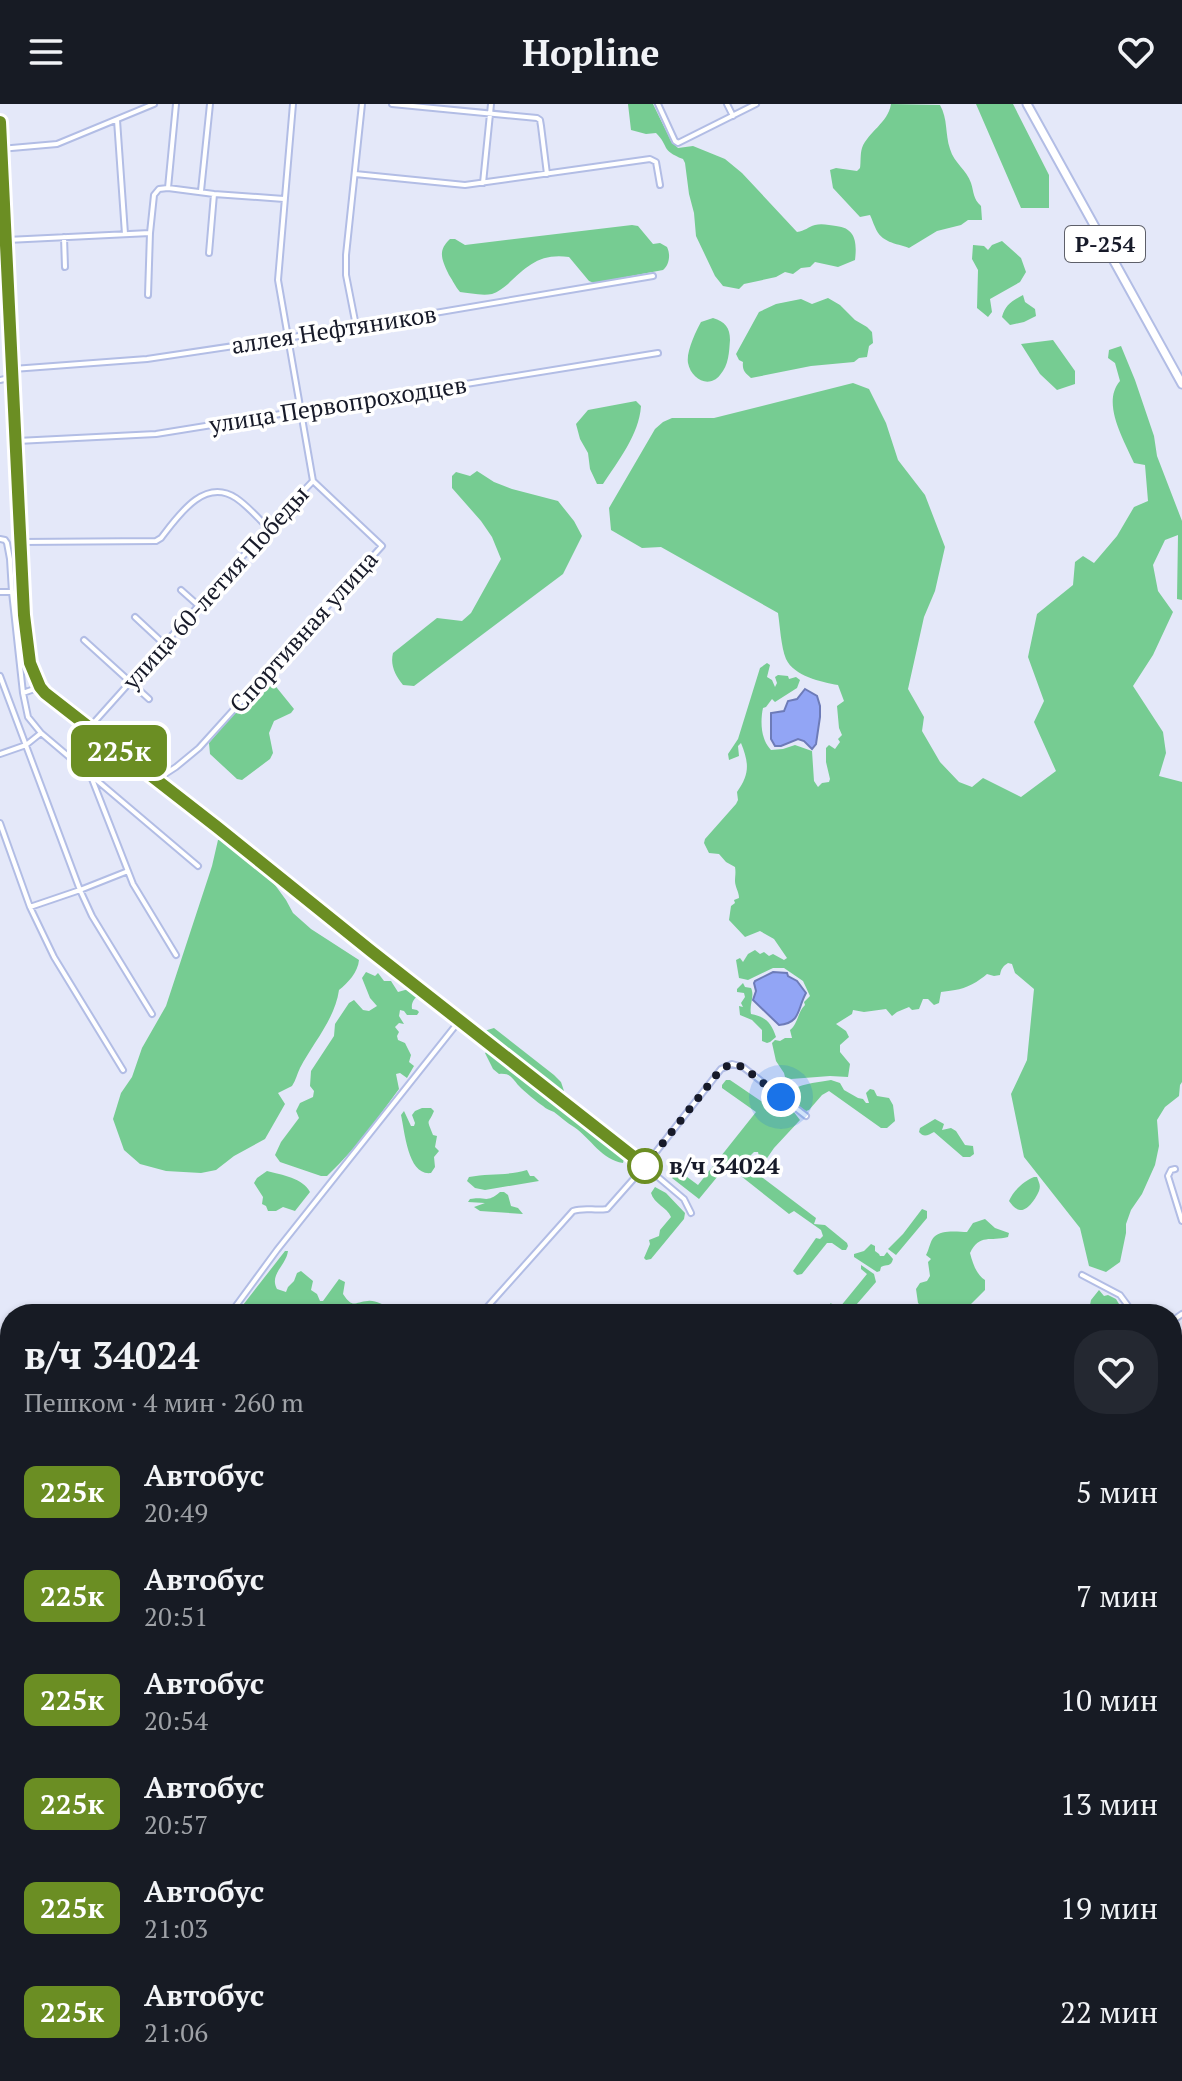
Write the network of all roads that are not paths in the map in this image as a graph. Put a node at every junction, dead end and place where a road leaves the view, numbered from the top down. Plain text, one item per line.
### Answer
1 (154, 104) edge
2 (176, 104) edge
3 (210, 104) edge
4 (293, 104) edge
5 (362, 104) edge
6 (392, 104) edge
7 (491, 104) edge
8 (658, 104) edge
9 (727, 104) edge
10 (756, 104) edge
11 (1027, 104) edge
12 (490, 115) junction
13 (733, 116) junction
14 (117, 119) junction
15 (0, 123) edge
16 (1, 149) edge
17 (355, 174) junction
18 (547, 174) junction
19 (483, 183) junction
20 (660, 185) dead end
21 (168, 188) junction
22 (201, 191) junction
23 (214, 194) junction
24 (284, 199) junction
25 (150, 233) junction
26 (125, 234) junction
27 (64, 237) junction
28 (7, 240) junction
29 (209, 253) dead end
30 (65, 267) dead end
31 (653, 276) dead end
32 (148, 295) dead end
33 (356, 326) junction
34 (287, 338) junction
35 (658, 353) dead end
36 (13, 369) junction
37 (13, 377) junction
38 (0, 380) edge
39 (1182, 384) edge
40 (301, 412) junction
41 (17, 441) junction
42 (313, 481) junction
43 (268, 528) junction
44 (0, 539) edge
45 (21, 542) junction
46 (181, 590) dead end
47 (0, 592) edge
48 (12, 592) junction
49 (199, 606) junction
50 (135, 617) dead end
51 (84, 640) dead end
52 (164, 644) junction
53 (0, 676) edge
54 (131, 682) junction
55 (40, 687) junction
56 (23, 693) junction
57 (149, 699) dead end
58 (89, 728) junction
59 (41, 733) junction
60 (26, 745) junction
61 (0, 754) edge
62 (92, 776) junction
63 (156, 780) junction
64 (0, 823) edge
65 (198, 866) dead end
66 (128, 871) junction
67 (80, 890) junction
68 (30, 907) junction
69 (176, 955) dead end
70 (152, 1014) dead end
71 (460, 1020) junction
72 (123, 1070) dead end
73 (806, 1116) dead end
74 (645, 1166) junction
75 (1175, 1169) dead end
76 (691, 1213) dead end
77 (1182, 1221) edge
78 (1082, 1275) dead end
79 (237, 1304) edge
80 (490, 1304) edge
81 (1127, 1304) edge

1 - 14 street
2 - 21 street
3 - 22 street
4 - 24 street, улица 60-летия Победы
5 - 17 street
6 - 12 street
7 - 12 street
8 - 13 street
9 - 13 street
10 - 13 street
11 - 39 main road, Р-254
12 - 18 street
12 - 19 street
14 - 16 street
14 - 26 street
15 - 16 street
16 - 28 street
17 - 19 street
17 - 33 street
18 - 19 street
18 - 20 street
21 - 22 street
21 - 25 street
22 - 23 street
23 - 24 street
23 - 29 street
24 - 34 street, улица 60-летия Победы
25 - 26 street
25 - 32 street
26 - 27 street
27 - 28 street
27 - 30 street
28 - 36 street
31 - 33 street, аллея Нефтяников
33 - 34 street, аллея Нефтяников
34 - 36 street, аллея Нефтяников
34 - 40 street, улица 60-летия Победы
35 - 40 street, улица Первопроходцев
36 - 37 street
37 - 38 street
37 - 41 street
40 - 41 street, улица Первопроходцев
40 - 42 street, улица 60-летия Победы
41 - 45 street
42 - 43 street, улица 60-летия Победы
42 - 63 street, Спортивная улица
43 - 45 street
43 - 49 street, улица 60-летия Победы
44 - 48 street
45 - 55 street
46 - 49 street
47 - 48 street
48 - 56 street
49 - 52 street, улица 60-летия Победы
50 - 52 street
51 - 54 street
52 - 54 street, улица 60-летия Победы
53 - 60 street
54 - 57 street
54 - 58 street, улица 60-летия Победы
55 - 56 street
55 - 58 street
56 - 59 street
58 - 63 street
59 - 60 street
59 - 62 street
60 - 61 street
60 - 67 street
62 - 65 street
62 - 66 street
63 - 71 street
64 - 68 street
66 - 67 street
66 - 69 street
67 - 68 street
67 - 70 street
68 - 72 street
71 - 74 street
71 - 79 street
73 - 74 street
74 - 76 street
74 - 80 street
75 - 77 street
78 - 81 street

